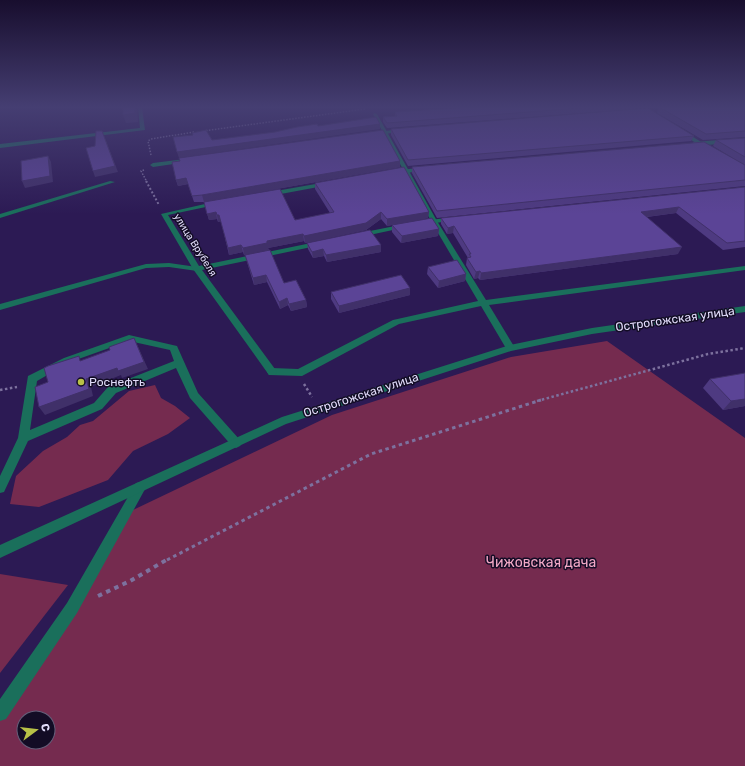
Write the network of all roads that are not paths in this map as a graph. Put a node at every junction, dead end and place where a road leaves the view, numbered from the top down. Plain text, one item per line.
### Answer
1 (26, 143) edge
2 (391, 143) edge
3 (715, 143) edge
4 (701, 144) junction
5 (685, 145) edge
6 (0, 146) edge
7 (713, 151) edge
8 (195, 160) edge
9 (153, 165) road end
10 (437, 168) edge
11 (406, 170) junction
12 (383, 174) edge
13 (112, 182) dead end
14 (337, 182) edge
15 (262, 196) edge
16 (225, 202) edge
17 (0, 216) edge
18 (465, 218) edge
19 (434, 221) junction
20 (350, 237) edge
21 (327, 242) edge
22 (745, 268) edge
23 (197, 269) junction
24 (483, 303) junction
25 (0, 307) edge
26 (745, 309) edge
27 (510, 348) junction
28 (179, 363) junction
29 (24, 438) junction
30 (236, 443) junction
31 (140, 487) junction
32 (0, 488) edge
33 (0, 552) edge
34 (0, 713) edge

1 - 6 street
2 - 11 street
3 - 4 street
4 - 5 street
4 - 7 street
8 - 9 street
10 - 11 street
11 - 12 street
11 - 19 street
13 - 17 street
14 - 15 street
16 - 23 street, улица Врубеля
18 - 19 street
19 - 20 street
19 - 24 street
21 - 23 street
22 - 24 street
23 - 24 street, улица Врубеля
23 - 25 street
24 - 27 street
26 - 27 street, Острогожская улица
27 - 30 street, Острогожская улица
28 - 29 street
28 - 29 street
28 - 30 street
29 - 32 street
30 - 31 street, Острогожская улица
31 - 33 street, Острогожская улица
31 - 34 street

